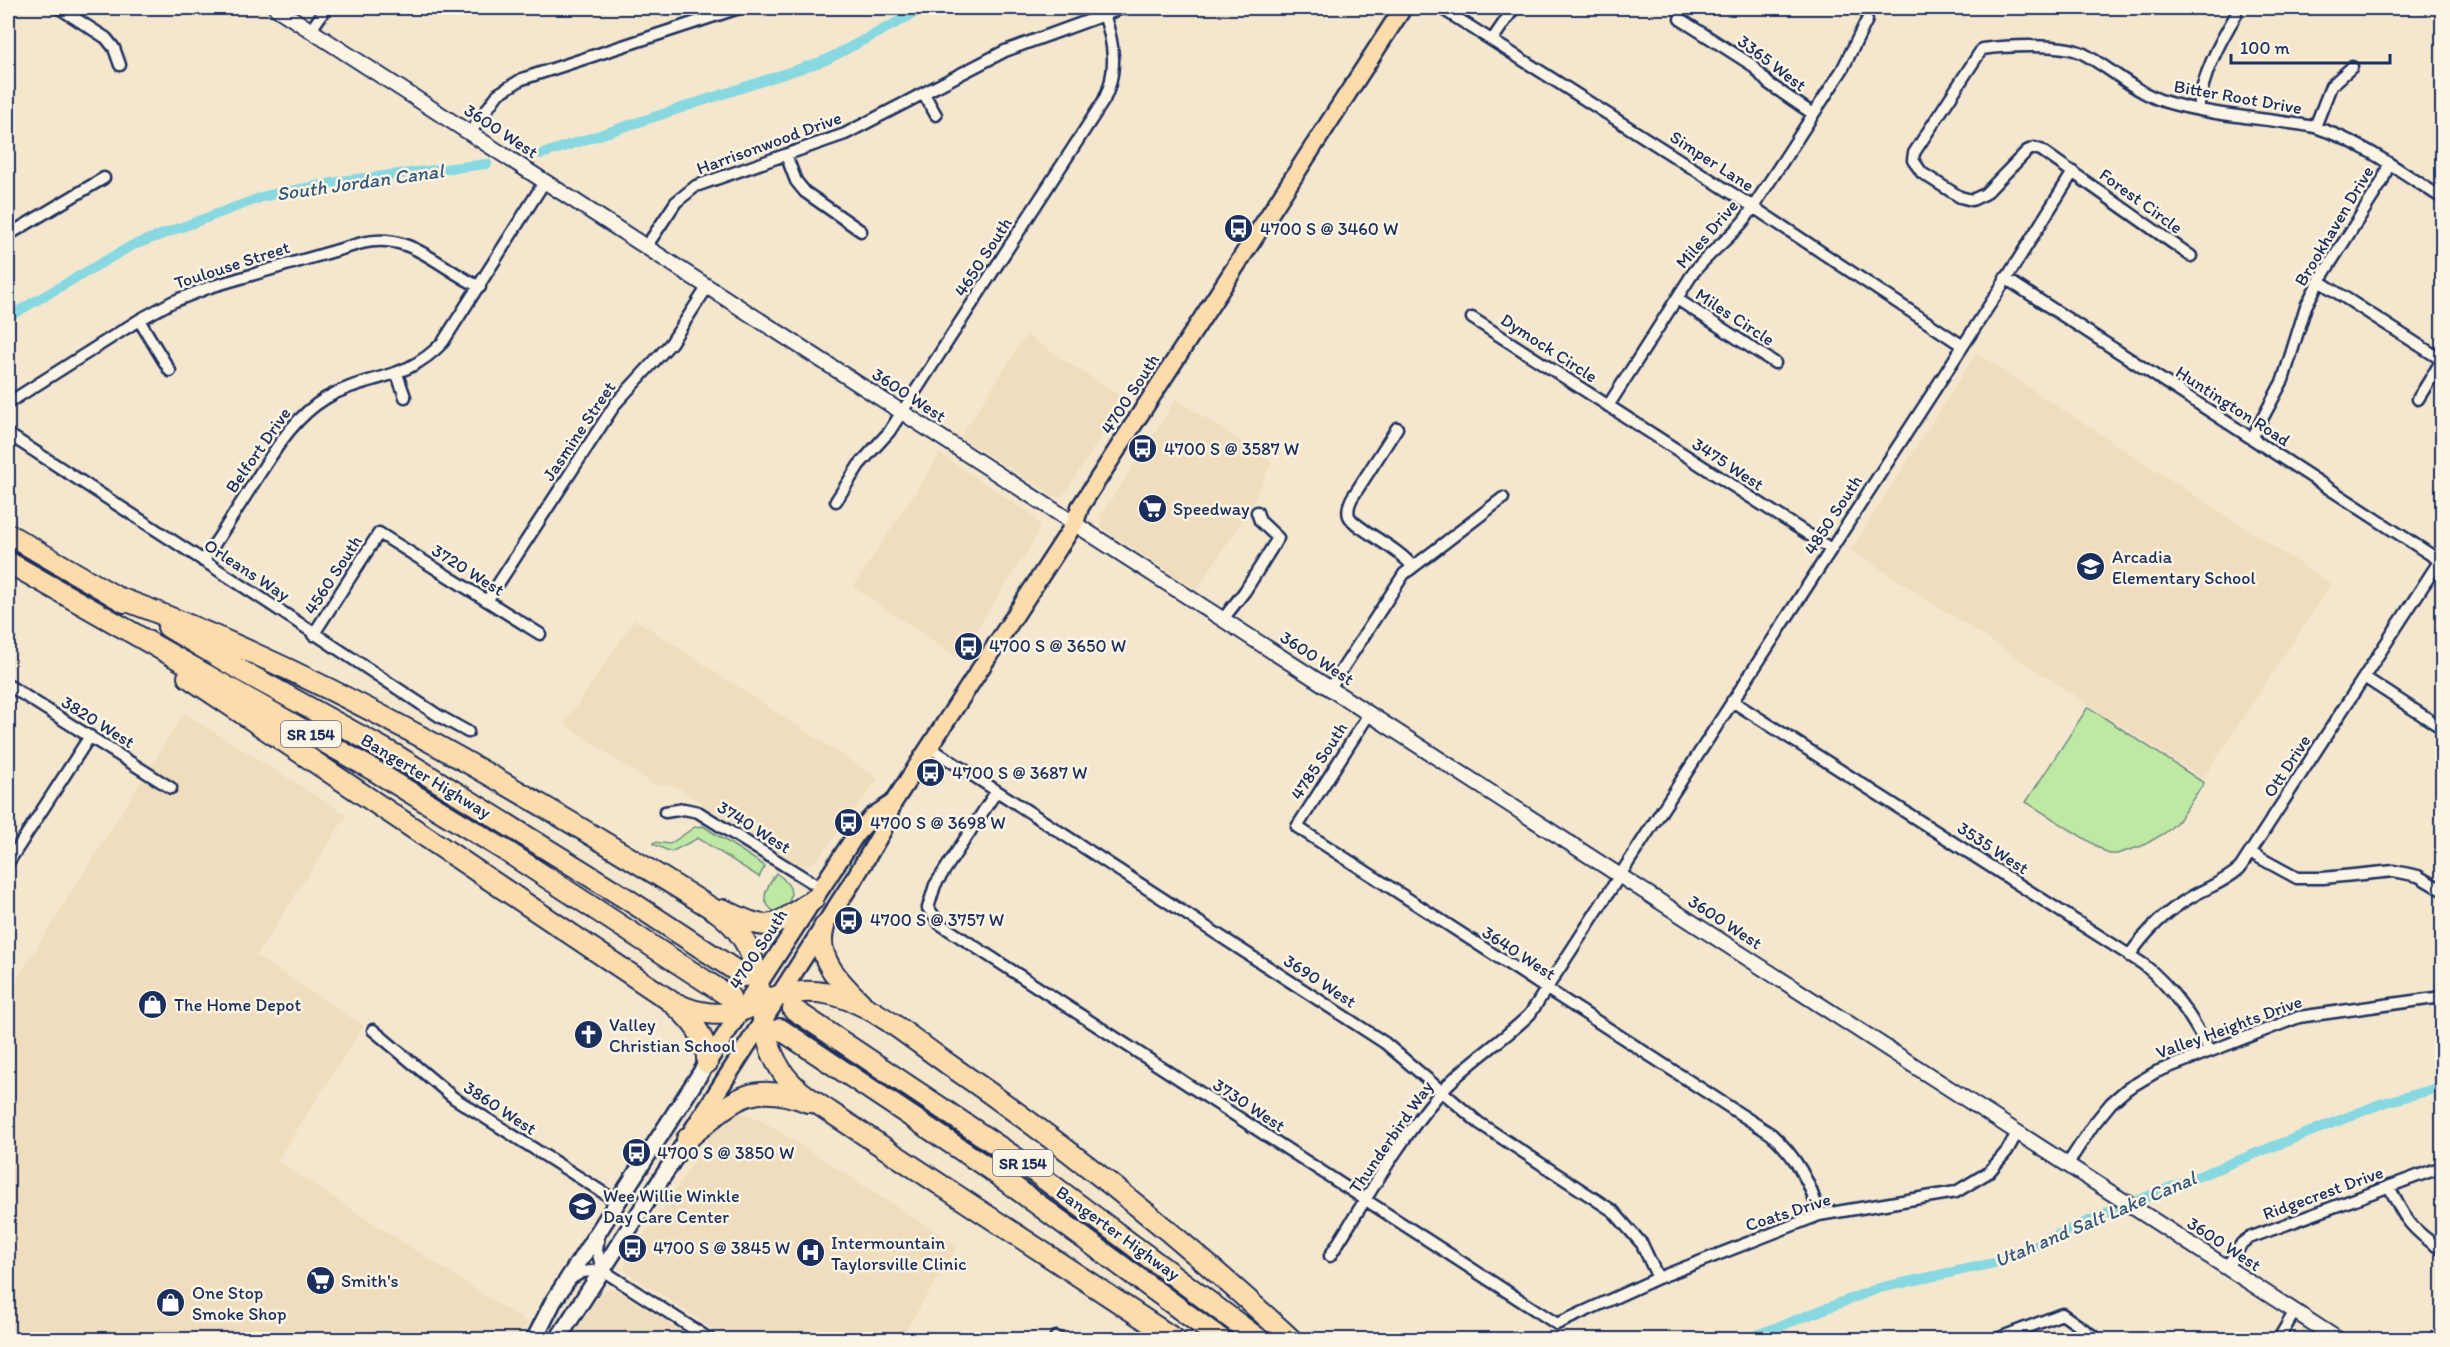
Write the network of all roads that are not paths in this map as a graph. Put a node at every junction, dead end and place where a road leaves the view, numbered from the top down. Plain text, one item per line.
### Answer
1 (58, 8) edge
2 (276, 8) edge
3 (326, 8) edge
4 (739, 8) edge
5 (1123, 8) edge
6 (1403, 8) edge
7 (1441, 8) edge
8 (1514, 8) edge
9 (1104, 14) junction
10 (2236, 15) dead end
11 (1680, 19) dead end
12 (1867, 20) dead end
13 (311, 30) junction
14 (1492, 40) junction
15 (120, 65) dead end
16 (2352, 67) dead end
17 (924, 94) junction
18 (2198, 109) junction
19 (1813, 114) junction
20 (936, 115) dead end
21 (2315, 127) junction
22 (470, 133) junction
23 (786, 155) junction
24 (2389, 164) junction
25 (1916, 167) joint
26 (2073, 172) junction
27 (104, 178) dead end
28 (545, 181) junction
29 (2442, 198) edge
30 (1752, 207) junction
31 (861, 231) dead end
32 (8, 235) edge
33 (646, 247) junction
34 (2191, 256) dead end
35 (2005, 278) junction
36 (2319, 281) junction
37 (708, 286) junction
38 (480, 287) junction
39 (1677, 299) junction
40 (1472, 318) dead end
41 (139, 320) junction
42 (1963, 346) junction
43 (2442, 360) edge
44 (1775, 363) dead end
45 (170, 371) dead end
46 (397, 374) junction
47 (405, 397) dead end
48 (2418, 399) dead end
49 (8, 403) edge
50 (1608, 406) junction
51 (902, 412) junction
52 (1397, 428) dead end
53 (8, 434) edge
54 (2252, 438) junction
55 (1503, 498) dead end
56 (836, 501) dead end
57 (1257, 512) dead end
58 (1075, 523) junction
59 (379, 533) joint
60 (8, 534) edge
61 (1831, 549) junction
62 (203, 561) junction
63 (2441, 561) edge
64 (8, 562) edge
65 (1412, 566) junction
66 (114, 596) junction
67 (487, 601) junction
68 (1223, 619) junction
69 (113, 623) junction
70 (314, 634) junction
71 (540, 634) dead end
72 (2364, 678) junction
73 (8, 685) edge
74 (1330, 688) junction
75 (1732, 701) junction
76 (1369, 714) junction
77 (2442, 728) edge
78 (468, 732) dead end
79 (90, 736) junction
80 (929, 747) junction
81 (171, 788) dead end
82 (996, 792) junction
83 (892, 803) junction
84 (665, 812) dead end
85 (1297, 827) joint
86 (2251, 853) junction
87 (8, 863) edge
88 (1620, 875) junction
89 (2442, 890) edge
90 (817, 894) junction
91 (691, 896) junction
92 (824, 927) junction
93 (2129, 956) junction
94 (1545, 990) junction
95 (2442, 996) edge
96 (669, 1000) junction
97 (761, 1002) junction
98 (787, 1002) junction
99 (736, 1004) junction
100 (873, 1012) junction
101 (373, 1029) dead end
102 (2209, 1050) junction
103 (708, 1063) junction
104 (1442, 1091) junction
105 (830, 1112) junction
106 (2017, 1133) junction
107 (687, 1139) junction
108 (2067, 1165) junction
109 (2442, 1167) edge
110 (2389, 1186) junction
111 (1366, 1200) junction
112 (618, 1202) junction
113 (1819, 1215) junction
114 (602, 1226) junction
115 (2442, 1250) edge
116 (1330, 1256) dead end
117 (2227, 1267) junction
118 (602, 1270) junction
119 (1658, 1278) junction
120 (564, 1285) junction
121 (2295, 1311) junction
122 (1557, 1323) joint
123 (534, 1340) edge
124 (557, 1340) edge
125 (711, 1340) edge
126 (1176, 1340) edge
127 (1222, 1340) edge
128 (1260, 1340) edge
129 (1292, 1340) edge
130 (1994, 1340) edge
131 (2099, 1340) edge
132 (2278, 1340) edge
133 (2339, 1340) edge

1 - 15 street
2 - 13 street, 3600 West
3 - 13 street
4 - 22 street
5 - 9 street, Harrisonwood Drive
6 - 58 main road, 4700 South
7 - 14 street, Simper Lane
8 - 14 street
9 - 17 street, Harrisonwood Drive
9 - 51 street, 4650 South
10 - 18 street
11 - 19 street, 3365 West
12 - 19 street, Miles Drive
13 - 22 street, 3600 West
14 - 30 street, Simper Lane
16 - 21 street
17 - 20 street
17 - 23 street, Harrisonwood Drive
18 - 21 street, Bitter Root Drive
18 - 25 street, Bitter Root Drive
19 - 30 street, Miles Drive
21 - 24 street, Bitter Root Drive
22 - 28 street, 3600 West
23 - 31 street
23 - 33 street, Harrisonwood Drive
24 - 29 street, Bitter Root Drive
24 - 36 street, Brookhaven Drive
25 - 26 street, Forest Circle
26 - 34 street, Forest Circle
26 - 35 street, 4850 South
27 - 32 street
28 - 33 street, 3600 West
28 - 38 street, Belfort Drive
30 - 39 street, Miles Drive
30 - 42 street, Simper Lane
33 - 37 street, 3600 West
35 - 42 street, 4850 South
35 - 54 street, Huntington Road
36 - 43 street
36 - 54 street, Brookhaven Drive
37 - 51 street, 3600 West
37 - 67 street, Jasmine Street
38 - 41 street, Toulouse Street
38 - 46 street, Belfort Drive
39 - 44 street, Miles Circle
39 - 50 street, Miles Drive
40 - 50 street, Dymock Circle
41 - 45 street
41 - 49 street, Toulouse Street
42 - 61 street, 4850 South
43 - 48 street
46 - 47 street
46 - 62 street, Belfort Drive
50 - 61 street, 3475 West
51 - 56 street, 4650 South
51 - 58 street, 3600 West
52 - 65 street
53 - 62 street, Orleans Way
54 - 63 street, Huntington Road
55 - 65 street
57 - 68 street
58 - 68 street, 3600 West
58 - 80 main road, 4700 South
59 - 67 street, 3720 West
59 - 70 street, 4560 South
60 - 66 highway, Bangerter Highway / SR 154
61 - 75 street, 4850 South
62 - 70 street, Orleans Way
63 - 72 street, Ott Drive
64 - 69 highway, Bangerter Highway / SR 154
65 - 74 street
66 - 91 highway
66 - 97 highway, Bangerter Highway / SR 154
67 - 71 street, 3720 West
68 - 74 street, 3600 West
69 - 96 highway
69 - 99 highway, Bangerter Highway / SR 154
70 - 78 street, Orleans Way
72 - 77 street
72 - 86 street, Ott Drive
73 - 79 street, 3820 West
74 - 76 street, 3600 West
75 - 88 street, 4850 South
75 - 93 street, 3535 West
76 - 85 street, 4785 South
76 - 88 street, 3600 West
79 - 81 street, 3820 West
79 - 87 street
80 - 82 street, 3690 West
80 - 83 main road, 4700 South
82 - 104 street, 3690 West
82 - 111 street, 3730 West
83 - 90 main road, 4700 South
83 - 92 main road, 4700 South
84 - 90 street, 3740 West
85 - 94 street, 3640 West
86 - 89 street
86 - 93 street, Ott Drive
88 - 94 street, Thunderbird Way
88 - 106 street, 3600 West
90 - 91 highway
90 - 97 main road, 4700 South
91 - 97 highway
92 - 98 main road, 4700 South
92 - 100 highway
93 - 102 street, 3535 West
94 - 104 street, Thunderbird Way
94 - 113 street, 3640 West
95 - 102 street, Valley Heights Drive
96 - 99 highway
96 - 103 highway
97 - 98 highway
97 - 99 highway
97 - 105 highway
97 - 107 main road, 4700 South
97 - 127 highway, Bangerter Highway / SR 154
98 - 100 highway
98 - 128 highway, Bangerter Highway / SR 154
99 - 103 main road, 4700 South
100 - 129 highway
101 - 112 street, 3860 West
102 - 108 street, Valley Heights Drive
103 - 112 main road, 4700 South
104 - 111 street, Thunderbird Way
104 - 119 street, 3690 West
105 - 107 highway
105 - 126 highway
106 - 108 street, 3600 West
106 - 113 street, Coats Drive
107 - 118 main road, 4700 South
108 - 117 street, 3600 West
109 - 110 street, Ridgecrest Drive
110 - 115 street
110 - 117 street, Ridgecrest Drive
111 - 116 street, Thunderbird Way
111 - 122 street, 3730 West
112 - 114 main road, 4700 South
113 - 119 street, Coats Drive
114 - 118 street
114 - 120 main road, 4700 South
117 - 121 street, 3600 West
118 - 120 street
118 - 124 main road, 4700 South
118 - 125 street
119 - 122 street, Coats Drive
120 - 123 main road, 4700 South
121 - 132 street
121 - 133 street, 3600 West
130 - 131 street

